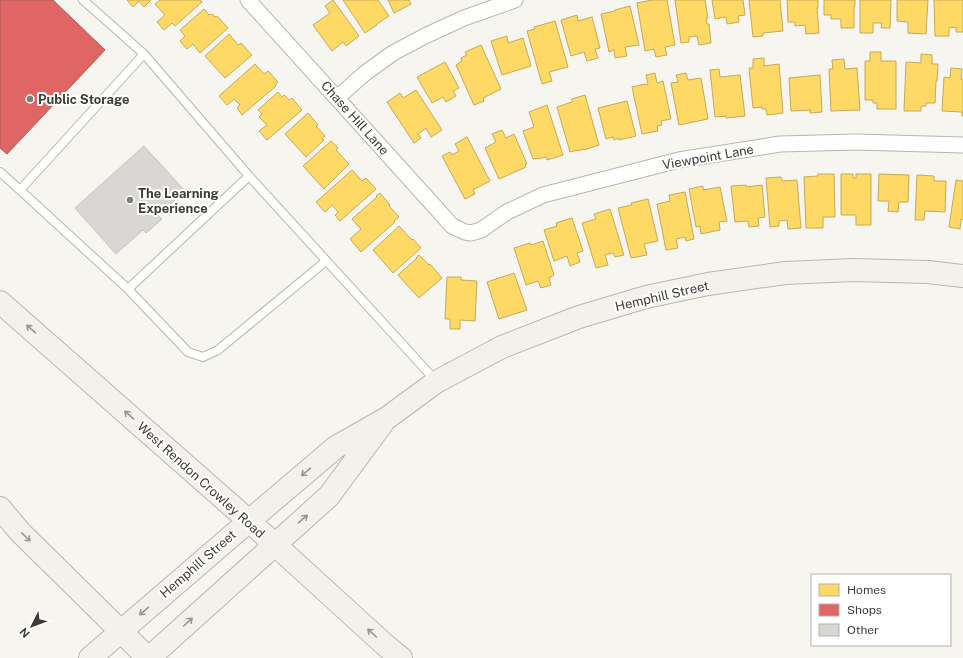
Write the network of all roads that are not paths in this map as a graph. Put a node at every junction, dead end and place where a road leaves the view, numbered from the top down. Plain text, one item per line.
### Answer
1 (83, 0) edge
2 (248, 0) edge
3 (515, 0) edge
4 (144, 54) junction
5 (337, 98) junction
6 (963, 145) edge
7 (0, 172) edge
8 (250, 176) junction
9 (20, 190) junction
10 (465, 232) joint
11 (326, 260) junction
12 (963, 276) edge
13 (128, 289) junction
14 (0, 302) edge
15 (436, 382) junction
16 (387, 418) junction
17 (0, 508) edge
18 (249, 521) junction
19 (274, 545) junction
20 (121, 631) junction
21 (90, 658) edge
22 (149, 658) edge
23 (401, 658) edge

1 - 4 lane
2 - 5 street, Chase Hill Lane
3 - 5 street
4 - 8 lane
4 - 9 lane
5 - 10 street, Chase Hill Lane
6 - 10 street, Viewpoint Lane
7 - 9 lane
8 - 11 lane
8 - 13 lane
9 - 13 lane
11 - 13 lane
11 - 15 lane
12 - 15 street, Hemphill Street
18 -> 14 street, West Rendon Crowley Road
15 - 16 street, Hemphill Street
16 -> 18 street, Hemphill Street
19 -> 16 street, Hemphill Street
17 -> 20 street
18 - 19 street, West Rendon Crowley Road
18 -> 20 street, Hemphill Street
22 -> 19 street, Hemphill Street
23 -> 19 street, West Rendon Crowley Road
20 - 21 street, Hemphill Street
20 - 22 street

